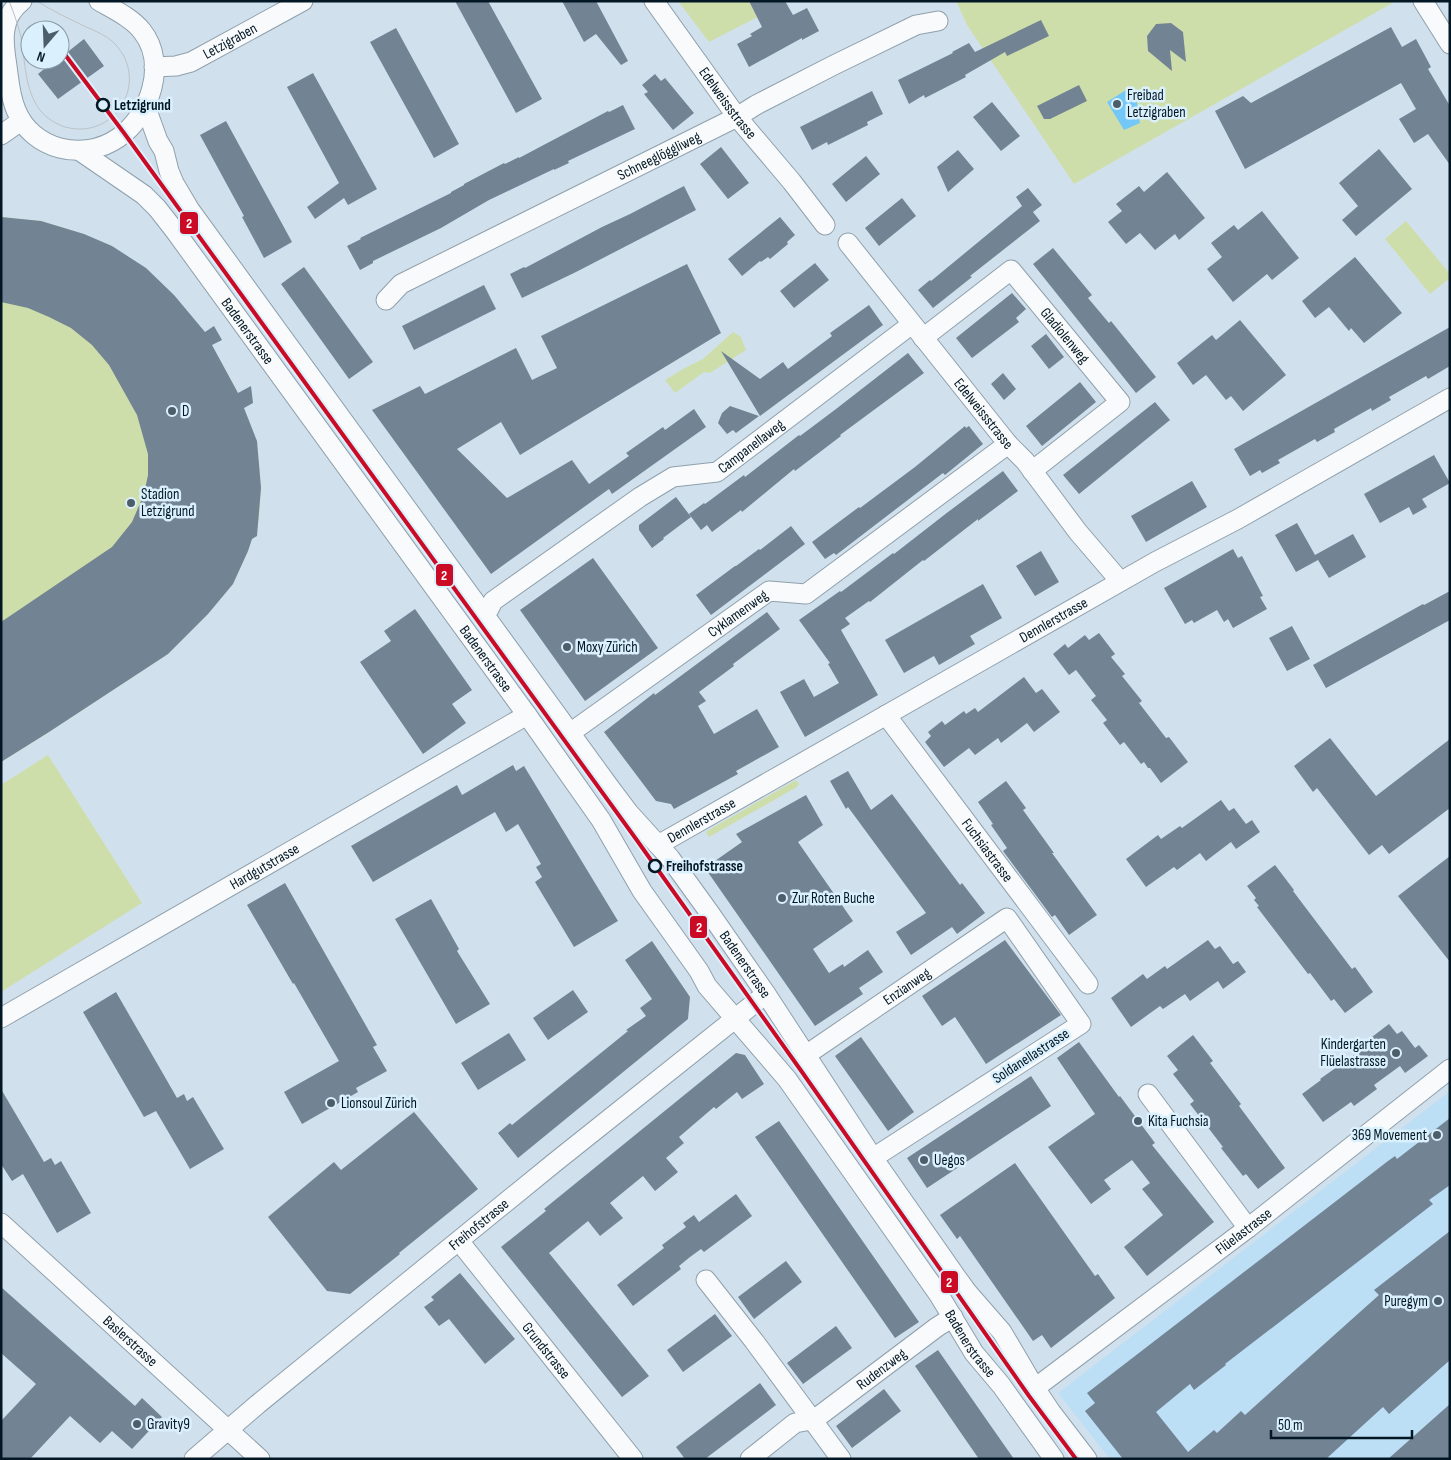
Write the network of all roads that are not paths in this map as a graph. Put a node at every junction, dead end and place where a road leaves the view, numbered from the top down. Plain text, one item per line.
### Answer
1 (22, 1) edge
2 (99, 1) edge
3 (303, 1) edge
4 (654, 1) edge
5 (1423, 1) edge
6 (938, 21) dead end
7 (2, 22) edge
8 (1450, 44) edge
9 (154, 67) junction
10 (146, 105) junction
11 (737, 117) junction
12 (21, 121) junction
13 (1, 135) edge
14 (80, 150) junction
15 (825, 225) dead end
16 (848, 243) dead end
17 (386, 300) dead end
18 (918, 331) junction
19 (1450, 398) edge
20 (1008, 444) junction
21 (1032, 471) junction
22 (1120, 581) junction
23 (484, 613) junction
24 (527, 715) junction
25 (886, 715) junction
26 (570, 733) junction
27 (658, 845) junction
28 (1007, 918) joint
29 (1088, 984) dead end
30 (766, 994) junction
31 (1, 1018) edge
32 (734, 1019) junction
33 (806, 1055) junction
34 (1450, 1069) edge
35 (1148, 1094) dead end
36 (873, 1158) junction
37 (1, 1223) edge
38 (1248, 1228) junction
39 (459, 1241) junction
40 (706, 1280) dead end
41 (953, 1317) junction
42 (1035, 1388) junction
43 (811, 1420) junction
44 (228, 1430) junction
45 (194, 1459) edge
46 (260, 1459) edge
47 (633, 1459) edge
48 (750, 1459) edge
49 (840, 1459) edge
50 (1054, 1459) edge
51 (1087, 1459) edge

1 - 7 street
2 - 9 street
3 - 9 street, Letzigraben
4 - 11 street, Edelweissstrasse
5 - 8 street
6 - 11 street, Schneeglöggliweg
7 - 12 street
9 - 10 street
10 - 14 street
10 - 23 street, Badenerstrasse
11 - 15 street, Edelweissstrasse
11 - 17 street, Schneeglöggliweg
12 - 13 street
12 - 14 street
14 - 24 street, Badenerstrasse
16 - 18 street, Edelweissstrasse
18 - 20 street, Edelweissstrasse
18 - 21 street, Gladiolenweg
18 - 23 street, Campanellaweg
19 - 22 street, Dennlerstrasse
20 - 21 street, Edelweissstrasse
20 - 26 street, Cyklamenweg
21 - 22 street, Edelweissstrasse
22 - 25 street, Dennlerstrasse
23 - 26 street, Badenerstrasse
24 - 31 street, Hardgutstrasse
24 - 32 street, Badenerstrasse
25 - 27 street, Dennlerstrasse
25 - 29 street, Fuchsiastrasse
26 - 27 street, Badenerstrasse
27 - 30 street, Badenerstrasse
28 - 33 street, Enzianweg
28 - 36 street, Soldanellastrasse
30 - 32 street, Freihofstrasse
30 - 33 street, Badenerstrasse
32 - 39 street, Freihofstrasse
32 - 41 street, Badenerstrasse
33 - 36 street, Badenerstrasse
34 - 38 street, Flüelastrasse
35 - 38 street
36 - 42 street, Badenerstrasse
37 - 44 street, Baslerstrasse
38 - 42 street, Flüelastrasse
39 - 44 street, Freihofstrasse
39 - 47 street, Grundstrasse
40 - 43 street
41 - 43 street, Rudenzweg
41 - 50 street, Badenerstrasse
42 - 51 street, Badenerstrasse
43 - 48 street, Rudenzweg
43 - 49 street
44 - 45 street, Freihofstrasse
44 - 46 street, Baslerstrasse

